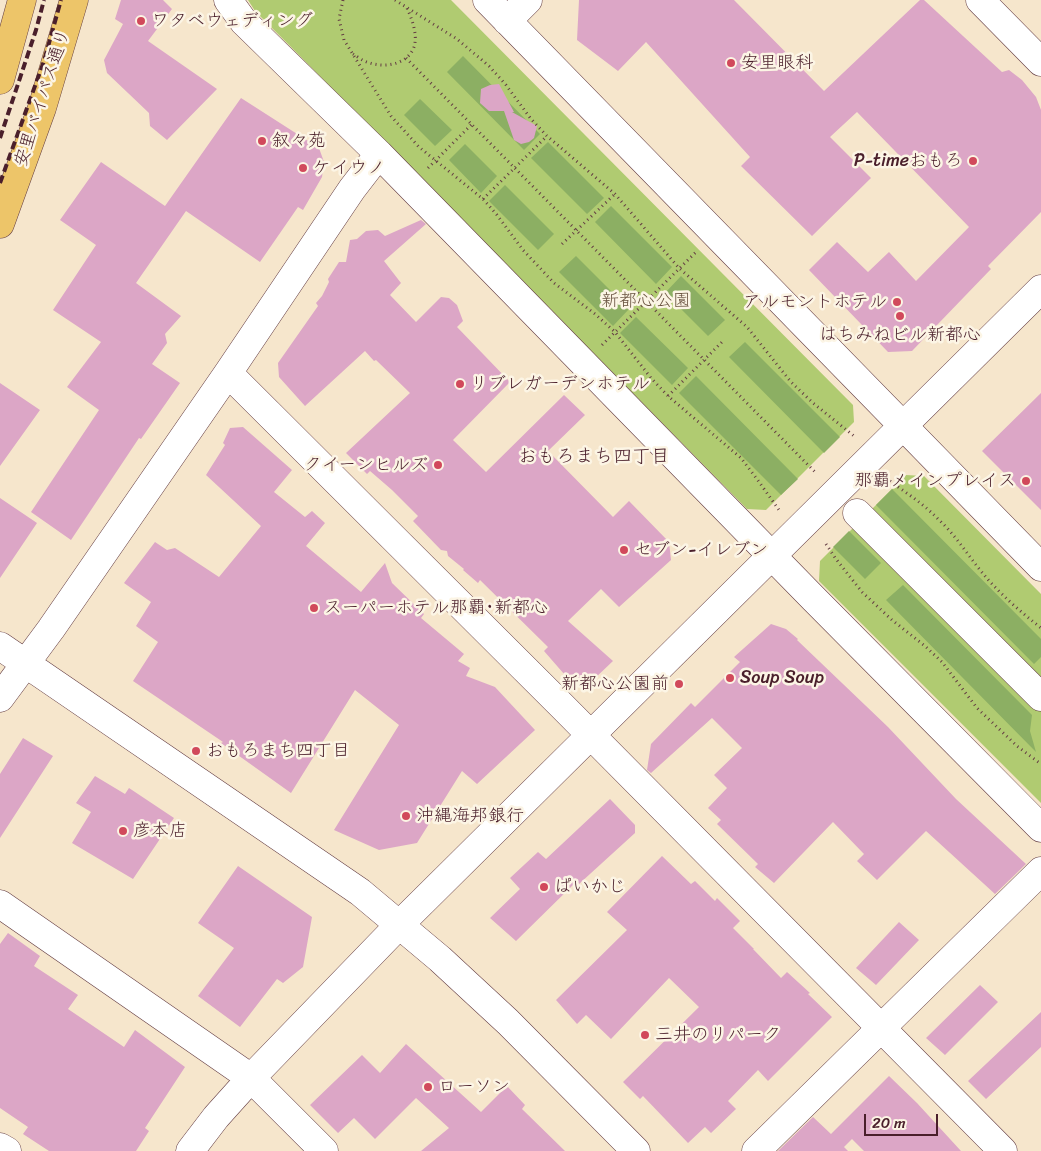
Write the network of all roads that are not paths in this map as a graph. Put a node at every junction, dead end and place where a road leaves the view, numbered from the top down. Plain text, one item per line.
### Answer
1 (22, 0) edge
2 (74, 0) edge
3 (216, 0) edge
4 (228, 0) edge
5 (487, 0) edge
6 (528, 0) edge
7 (980, 0) edge
8 (507, 20) junction
9 (244, 22) junction
10 (1041, 62) edge
11 (0, 80) edge
12 (379, 154) junction
13 (0, 224) edge
14 (1041, 289) edge
15 (228, 373) junction
16 (903, 426) junction
17 (857, 513) dead end
18 (771, 556) junction
19 (1041, 567) edge
20 (0, 646) edge
21 (26, 664) junction
22 (1041, 697) edge
23 (0, 698) edge
24 (591, 736) junction
25 (1041, 828) edge
26 (1041, 871) edge
27 (0, 904) edge
28 (400, 924) junction
29 (882, 1028) junction
30 (251, 1078) junction
31 (0, 1147) edge
32 (6, 1151) edge
33 (190, 1151) edge
34 (324, 1151) edge
35 (636, 1151) edge
36 (756, 1151) edge
37 (1003, 1151) edge

1 - 11 highway
2 - 13 highway, 安里バイパス通り
3 - 9 street
4 - 9 street
5 - 8 street
6 - 8 street
7 - 10 street
8 - 16 street
9 - 12 street
12 - 15 street
12 - 18 street
14 - 16 street
15 - 21 street
15 - 24 street
16 - 18 street
16 - 19 street
17 - 22 street
18 - 24 street
18 - 25 street
20 - 21 street
21 - 23 street
21 - 28 street
24 - 28 street
24 - 29 street
26 - 29 street
27 - 30 street
28 - 30 street
28 - 35 street
29 - 36 street
29 - 37 street
30 - 33 street
30 - 34 street
31 - 32 street

